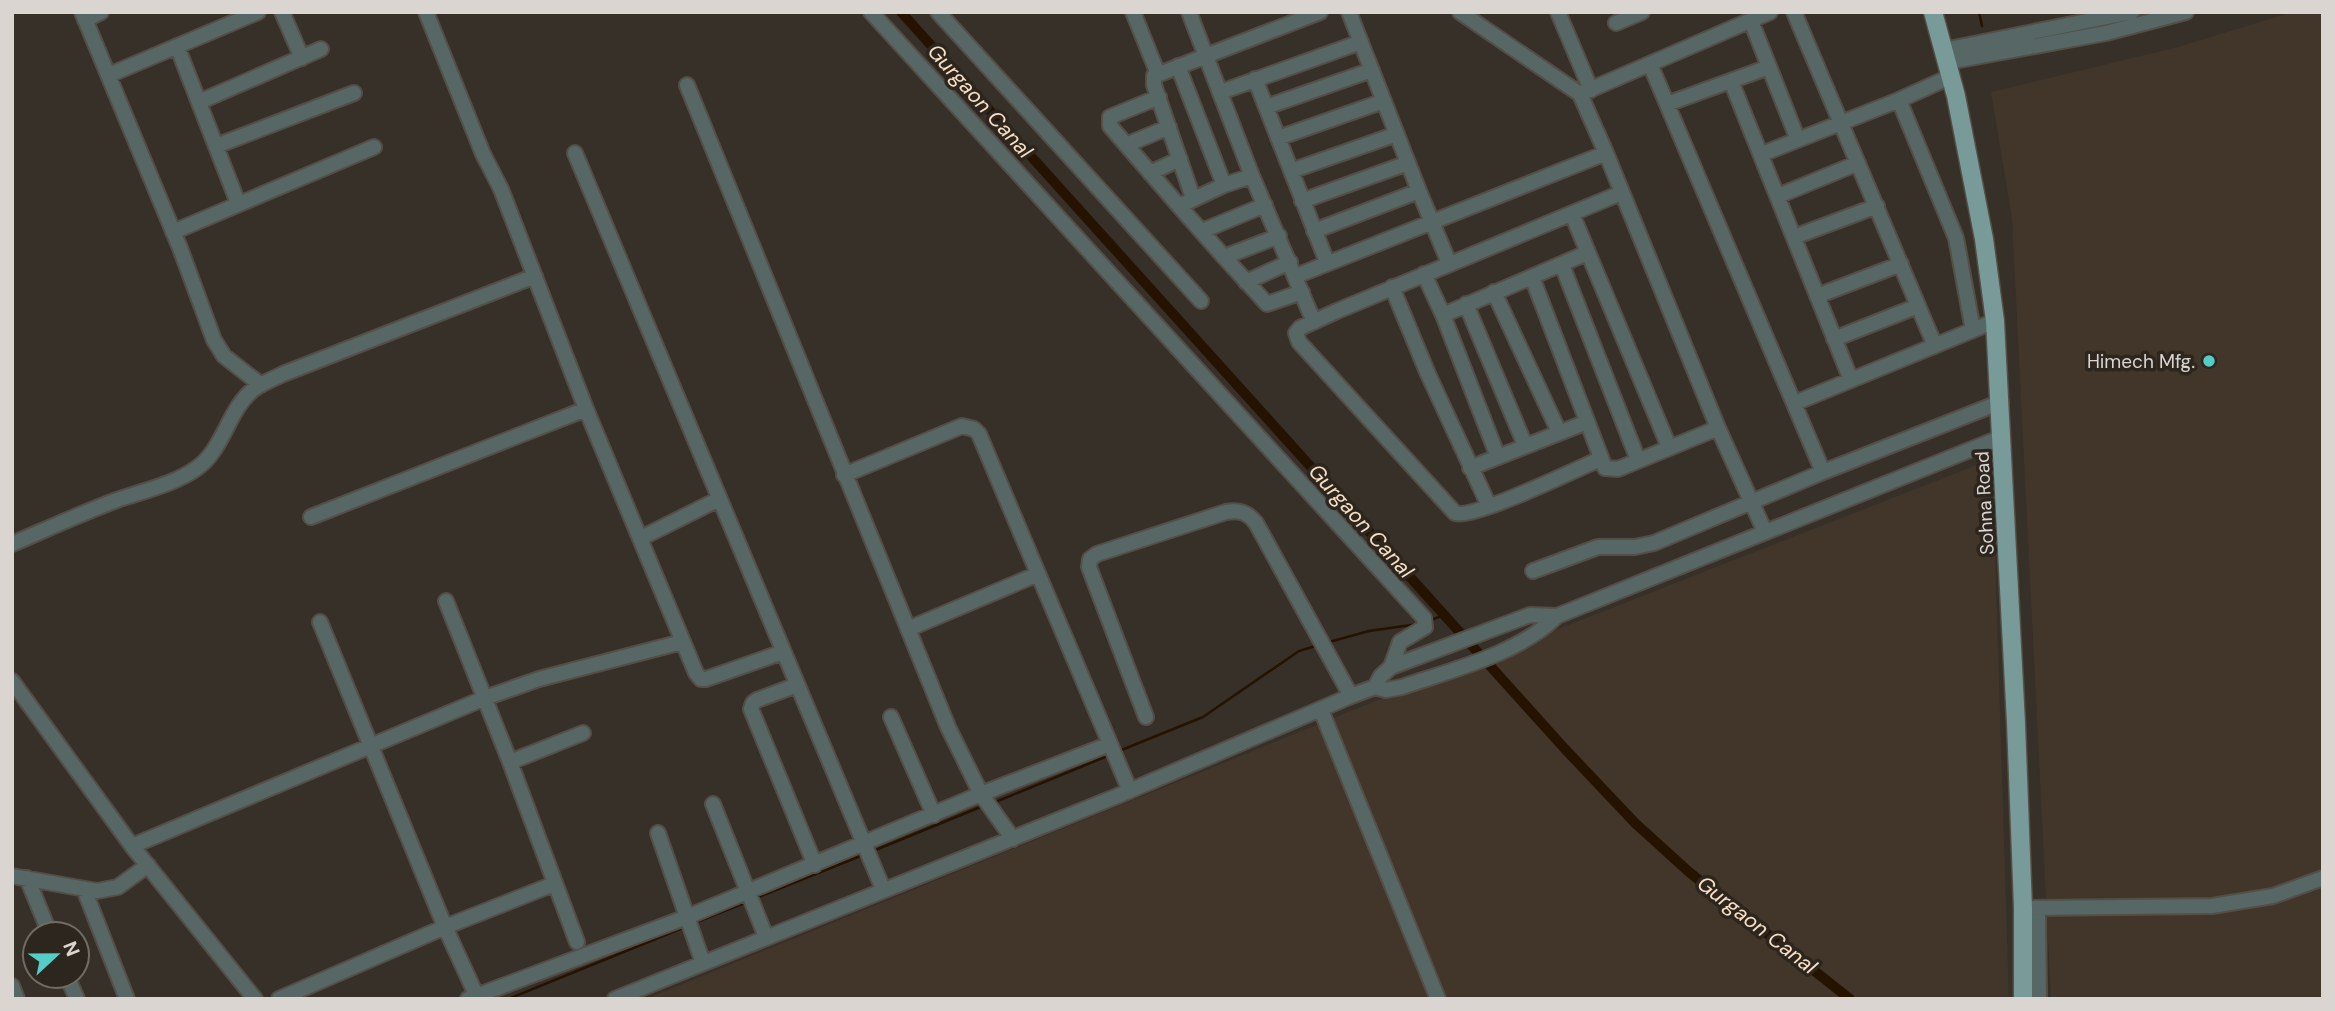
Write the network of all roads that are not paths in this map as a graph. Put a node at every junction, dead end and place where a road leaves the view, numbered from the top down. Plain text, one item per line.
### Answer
1 (101, 12) edge
2 (258, 12) edge
3 (282, 12) edge
4 (426, 12) edge
5 (871, 12) edge
6 (938, 12) edge
7 (1133, 12) edge
8 (1189, 12) edge
9 (1321, 12) edge
10 (1349, 12) edge
11 (1460, 12) edge
12 (1558, 12) edge
13 (1642, 12) edge
14 (1770, 12) edge
15 (1794, 12) edge
16 (1933, 12) edge
17 (2132, 12) edge
18 (2186, 12) edge
19 (2113, 14) edge
20 (84, 16) edge
21 (1751, 21) junction
22 (1616, 23) dead end
23 (1361, 43) junction
24 (177, 46) junction
25 (321, 50) dead end
26 (1976, 50) junction
27 (1208, 57) junction
28 (302, 58) junction
29 (1948, 62) junction
30 (1650, 64) junction
31 (1178, 66) junction
32 (1769, 67) junction
33 (1371, 70) junction
34 (1158, 74) junction
35 (109, 75) junction
36 (1255, 79) junction
37 (1731, 81) junction
38 (687, 85) dead end
39 (1221, 92) junction
40 (1585, 92) junction
41 (354, 93) dead end
42 (1158, 97) junction
43 (1899, 100) junction
44 (1384, 101) junction
45 (199, 102) junction
46 (1667, 104) junction
47 (1266, 107) junction
48 (1842, 123) junction
49 (1169, 127) junction
50 (1396, 134) junction
51 (1278, 138) junction
52 (1798, 140) junction
53 (1126, 145) junction
54 (216, 146) junction
55 (374, 147) dead end
56 (575, 153) dead end
57 (1606, 153) junction
58 (1762, 154) junction
59 (1180, 159) junction
60 (1408, 163) junction
61 (1858, 163) junction
62 (1291, 172) junction
63 (1150, 173) junction
64 (1252, 176) junction
65 (1224, 185) junction
66 (1419, 191) junction
67 (1621, 193) junction
68 (1778, 196) junction
69 (1193, 198) junction
70 (1302, 201) junction
71 (238, 203) junction
72 (1265, 205) junction
73 (1179, 206) junction
74 (1877, 206) junction
75 (1572, 214) junction
76 (1431, 221) junction
77 (1202, 231) junction
78 (1314, 231) junction
79 (173, 232) junction
80 (1279, 236) junction
81 (1794, 237) junction
82 (1587, 253) junction
83 (1224, 257) junction
84 (1327, 262) junction
85 (1450, 263) junction
86 (1901, 264) junction
87 (1562, 265) junction
88 (1293, 269) junction
89 (1424, 274) junction
90 (534, 276) junction
91 (1532, 277) junction
92 (1246, 282) junction
93 (1392, 287) junction
94 (1302, 292) junction
95 (1494, 292) junction
96 (1817, 296) junction
97 (1201, 301) dead end
98 (1466, 304) junction
99 (1918, 306) junction
100 (1443, 315) junction
101 (1314, 321) junction
102 (1995, 321) junction
103 (1973, 330) junction
104 (1834, 339) junction
105 (1935, 346) junction
106 (1851, 380) junction
107 (261, 385) junction
108 (2001, 402) junction
109 (1795, 403) junction
110 (586, 409) junction
111 (1587, 422) junction
112 (1718, 428) junction
113 (1559, 432) junction
114 (2002, 437) junction
115 (1525, 445) junction
116 (1669, 447) junction
117 (1498, 457) junction
118 (1601, 458) junction
119 (1639, 460) junction
120 (1470, 468) junction
121 (1823, 472) junction
122 (844, 475) junction
123 (719, 499) junction
124 (1752, 503) junction
125 (1489, 506) junction
126 (311, 517) dead end
127 (1765, 532) junction
128 (641, 538) junction
129 (12, 544) edge
130 (1533, 571) dead end
131 (1038, 574) junction
132 (446, 601) dead end
133 (1556, 616) junction
134 (320, 622) dead end
135 (908, 629) junction
136 (682, 642) junction
137 (783, 652) junction
138 (1391, 667) junction
139 (797, 685) junction
140 (1375, 687) junction
141 (15, 689) edge
142 (1351, 696) junction
143 (485, 698) junction
144 (1321, 710) junction
145 (891, 717) dead end
146 (1146, 717) dead end
147 (583, 733) dead end
148 (369, 745) junction
149 (1113, 752) junction
150 (510, 762) junction
151 (1130, 791) junction
152 (986, 801) junction
153 (713, 804) dead end
154 (934, 815) junction
155 (658, 833) dead end
156 (1013, 839) junction
157 (132, 846) junction
158 (866, 851) junction
159 (148, 865) junction
160 (815, 865) junction
161 (20, 877) edge
162 (2323, 878) edge
163 (554, 884) junction
164 (84, 889) junction
165 (883, 889) junction
166 (750, 898) junction
167 (2030, 908) junction
168 (43, 920) edge
169 (689, 922) junction
170 (445, 927) junction
171 (766, 937) junction
172 (577, 942) dead end
173 (703, 963) junction
174 (12, 986) edge
175 (474, 998) edge
176 (17, 999) edge
177 (127, 999) edge
178 (255, 999) edge
179 (279, 999) edge
180 (615, 999) edge
181 (1438, 999) edge
182 (2023, 999) edge
183 (2039, 999) edge

1 - 20 street
2 - 24 street
3 - 28 street
4 - 90 street
5 - 138 street
6 - 97 street
7 - 34 street
8 - 27 street
9 - 27 street
10 - 23 street
11 - 40 street
12 - 40 street
13 - 22 street
14 - 21 street
15 - 48 street
16 - 29 main road, Sohna Road
17 - 19 street
18 - 26 street
19 - 26 street
20 - 35 street
21 - 30 street
21 - 32 street
23 - 33 street
23 - 36 street
24 - 35 street
24 - 45 street
25 - 28 street
26 - 29 street
27 - 31 street
27 - 39 street
28 - 45 street
29 - 43 street
29 - 102 main road, Sohna Road
30 - 40 street
30 - 46 street
31 - 34 street
31 - 65 street
32 - 37 street
32 - 52 street
33 - 44 street
33 - 47 street
34 - 42 street
35 - 79 street
36 - 39 street
36 - 47 street
37 - 46 street
37 - 58 street
38 - 122 street
39 - 64 street
40 - 57 street
41 - 54 street
42 - 49 street
42 - 53 street
43 - 48 street
43 - 103 street
44 - 50 street
44 - 51 street
45 - 54 street
46 - 109 street
47 - 51 street
48 - 52 street
48 - 61 street
49 - 53 street
49 - 59 street
50 - 60 street
50 - 62 street
51 - 62 street
52 - 58 street
53 - 63 street
54 - 71 street
55 - 71 street
56 - 123 street
57 - 67 street
57 - 76 street
58 - 68 street
59 - 63 street
59 - 69 street
60 - 66 street
60 - 70 street
61 - 68 street
61 - 74 street
62 - 70 street
63 - 73 street
64 - 65 street
64 - 72 street
65 - 69 street
66 - 76 street
66 - 78 street
67 - 75 street
67 - 112 street
68 - 81 street
69 - 73 street
70 - 78 street
71 - 79 street
72 - 77 street
72 - 80 street
73 - 77 street
74 - 81 street
74 - 86 street
75 - 82 street
75 - 85 street
76 - 84 street
76 - 85 street
77 - 83 street
78 - 84 street
79 - 107 street
80 - 83 street
80 - 88 street
81 - 96 street
82 - 87 street
82 - 116 street
83 - 92 street
84 - 88 street
85 - 89 street
86 - 96 street
86 - 99 street
87 - 91 street
87 - 119 street
88 - 92 street
88 - 94 street
89 - 93 street
89 - 100 street
90 - 107 street
90 - 110 street
91 - 95 street
91 - 111 street
92 - 94 street
93 - 101 street
93 - 120 street
94 - 101 street
95 - 98 street
95 - 113 street
96 - 104 street
98 - 100 street
98 - 115 street
99 - 104 street
99 - 105 street
100 - 117 street
101 - 125 street
102 - 103 street
102 - 108 main road, Sohna Road
103 - 105 street
104 - 106 street
105 - 106 street
106 - 109 street
107 - 129 street
108 - 114 main road, Sohna Road
108 - 121 street
109 - 121 street
110 - 126 street
110 - 128 street
111 - 113 street
111 - 118 street
112 - 116 street
112 - 124 street
113 - 115 street
114 - 127 street
114 - 167 main road, Sohna Road
115 - 117 street
116 - 119 street
117 - 120 street
118 - 119 street
118 - 125 street
120 - 125 street
121 - 124 street
122 - 131 street
122 - 135 street
123 - 128 street
123 - 137 street
124 - 127 street
124 - 130 street
127 - 133 street
128 - 136 street
131 - 135 street
131 - 149 street
132 - 143 street
133 - 138 street
133 - 140 street
134 - 148 street
135 - 152 street
136 - 137 street
136 - 143 street
137 - 139 street
138 - 140 street
139 - 158 street
139 - 160 street
140 - 142 street
141 - 157 street
142 - 144 street
142 - 146 street
143 - 148 street
143 - 150 street
144 - 151 street
144 - 181 street
145 - 154 street
147 - 150 street
148 - 157 street
148 - 170 street
149 - 151 street
149 - 152 street
150 - 163 street
151 - 156 street
152 - 154 street
152 - 156 street
153 - 166 street
154 - 158 street
155 - 169 street
156 - 165 street
157 - 159 street
158 - 160 street
158 - 165 street
159 - 164 street
159 - 178 street
160 - 166 street
161 - 164 street
161 - 168 street
162 - 167 street
163 - 170 street
163 - 172 street
164 - 177 street
165 - 171 street
166 - 169 street
166 - 171 street
167 - 182 main road, Sohna Road
167 - 183 street
169 - 173 street
169 - 175 street
170 - 175 street
170 - 179 street
171 - 173 street
173 - 180 street
174 - 176 street

